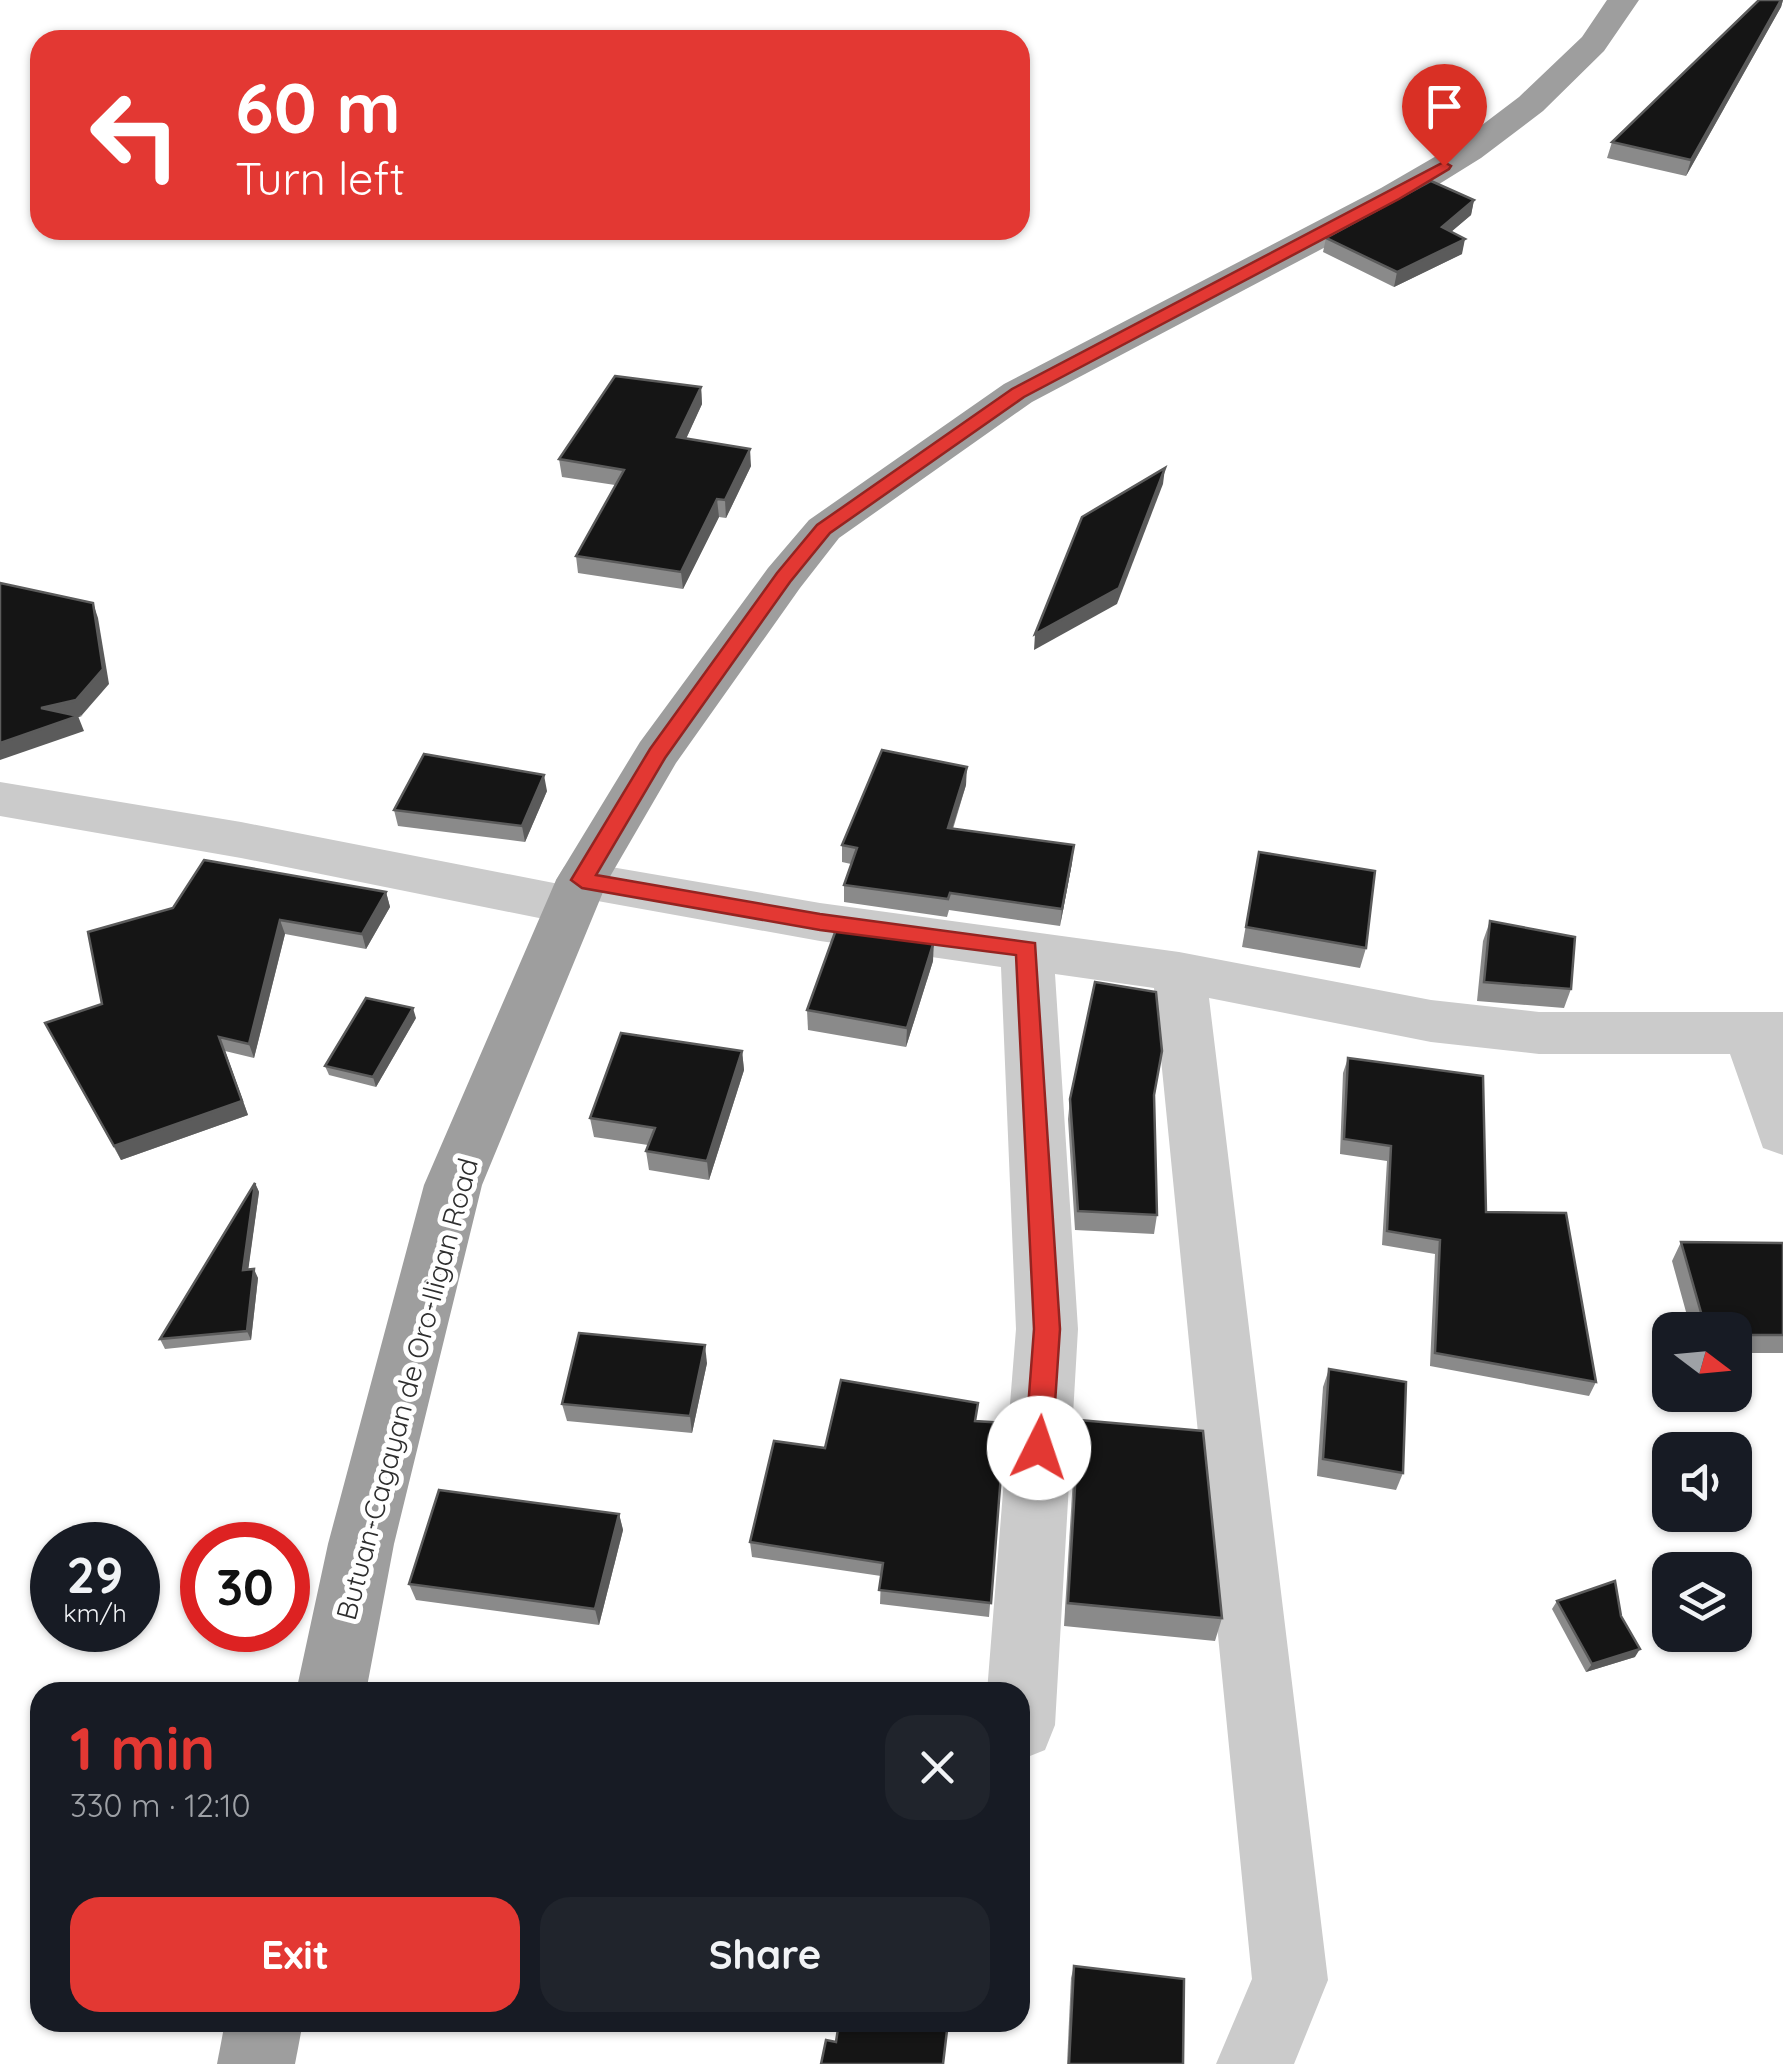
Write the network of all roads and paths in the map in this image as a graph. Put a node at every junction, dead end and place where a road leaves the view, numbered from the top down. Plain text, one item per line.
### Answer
1 (1623, 0) edge
2 (0, 799) edge
3 (575, 893) junction
4 (1027, 949) junction
5 (1179, 972) junction
6 (1767, 1033) edge
7 (1783, 1132) edge
8 (333, 1682) edge
9 (1023, 1682) edge
10 (262, 2032) edge
11 (256, 2064) edge
12 (1256, 2064) edge

1 - 3 highway, Butuan-Cagayan de Oro-Iligan Road
2 - 3 street
3 - 4 street
3 - 8 highway, Butuan-Cagayan de Oro-Iligan Road
4 - 5 street
4 - 9 street
5 - 6 street
5 - 12 street
6 - 7 street
10 - 11 highway

